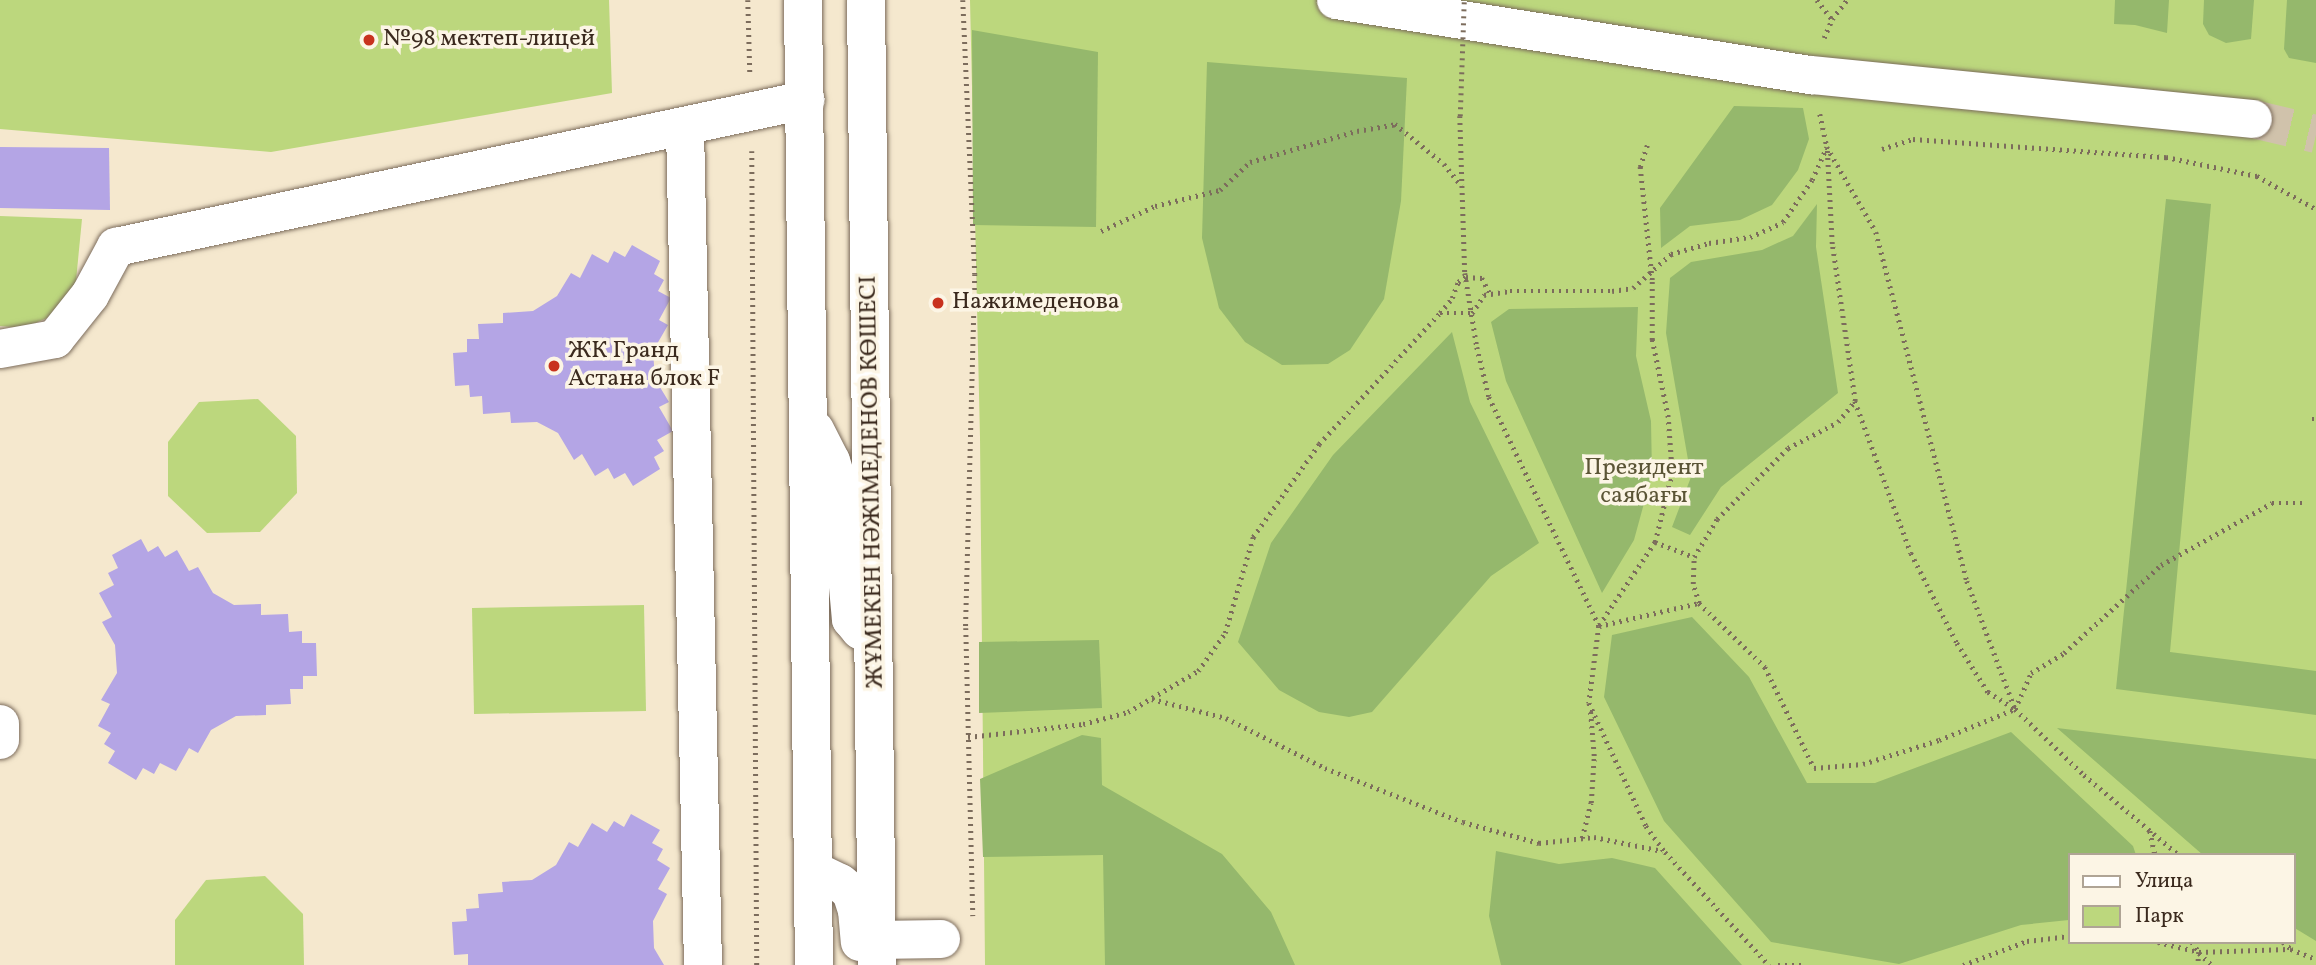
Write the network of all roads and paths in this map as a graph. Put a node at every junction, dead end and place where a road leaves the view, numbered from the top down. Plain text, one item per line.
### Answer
1 (748, 0) edge
2 (803, 0) edge
3 (866, 0) edge
4 (963, 0) edge
5 (1336, 0) edge
6 (1464, 0) edge
7 (1817, 0) edge
8 (1832, 19) dead end
9 (1812, 75) junction
10 (805, 100) junction
11 (751, 111) junction
12 (2253, 119) tunnel mouth
13 (684, 128) junction
14 (1647, 145) dead end
15 (1827, 147) junction
16 (1882, 149) dead end
17 (1462, 186) junction
18 (2316, 209) edge
19 (1101, 231) dead end
20 (1651, 272) junction
21 (1466, 277) junction
22 (1490, 294) junction
23 (1440, 313) junction
24 (1472, 313) junction
25 (0, 349) edge
26 (1855, 401) junction
27 (808, 415) junction
28 (2304, 503) dead end
29 (1655, 542) junction
30 (1694, 557) junction
31 (1699, 603) junction
32 (1599, 626) junction
33 (875, 638) junction
34 (1151, 698) junction
35 (1589, 703) junction
36 (2015, 709) junction
37 (0, 724) edge
38 (968, 737) junction
39 (0, 740) edge
40 (2150, 830) junction
41 (1582, 838) junction
42 (1665, 852) junction
43 (2155, 853) edge
44 (2177, 853) edge
45 (813, 870) junction
46 (957, 932) joint
47 (2068, 936) edge
48 (2166, 944) edge
49 (2193, 944) edge
50 (2285, 944) edge
51 (2291, 949) junction
52 (2199, 952) junction
53 (872, 957) edge
54 (2316, 959) edge
55 (704, 965) edge
56 (757, 965) edge
57 (814, 965) edge
58 (1769, 965) edge
59 (1778, 965) edge
60 (1804, 965) edge
61 (1963, 965) edge
62 (2198, 965) edge
63 (2212, 965) edge

1 - 11 path
2 - 10 main road
3 - 33 main road, ЖҰМЕКЕН НӘЖІМЕДЕНОВ КӨШЕСІ
4 - 38 path
5 - 9 main road
6 - 17 path, bridge
7 - 8 path
9 - 12 main road
9 - 15 path
10 - 11 main road
10 - 27 main road
11 - 13 main road
11 - 56 path
13 - 25 main road
13 - 55 main road
14 - 20 path
15 - 20 path
15 - 26 path
15 - 36 path
16 - 18 path
17 - 19 path
17 - 21 path
20 - 22 path
20 - 29 path
21 - 22 path
21 - 23 path
21 - 24 path
22 - 24 path
23 - 24 path
23 - 34 path
24 - 32 path
26 - 30 path
26 - 36 path
27 - 33 main road
27 - 45 main road
28 - 36 path
29 - 30 path
29 - 32 path
30 - 31 path
31 - 32 path
31 - 36 path
32 - 35 path
33 - 53 main road, ЖҰМЕКЕН НӘЖІМЕДЕНОВ КӨШЕСІ
34 - 38 path
34 - 41 path
35 - 41 path
35 - 42 path
36 - 40 path
37 - 39 main road
38 - 46 path
40 - 43 path
40 - 44 path
41 - 42 path
42 - 58 path
45 - 53 main road
45 - 57 main road
46 - 53 main road
47 - 61 path
48 - 52 path
49 - 52 path
50 - 51 path
51 - 52 path
51 - 54 path
52 - 62 path
52 - 63 path
59 - 60 path

